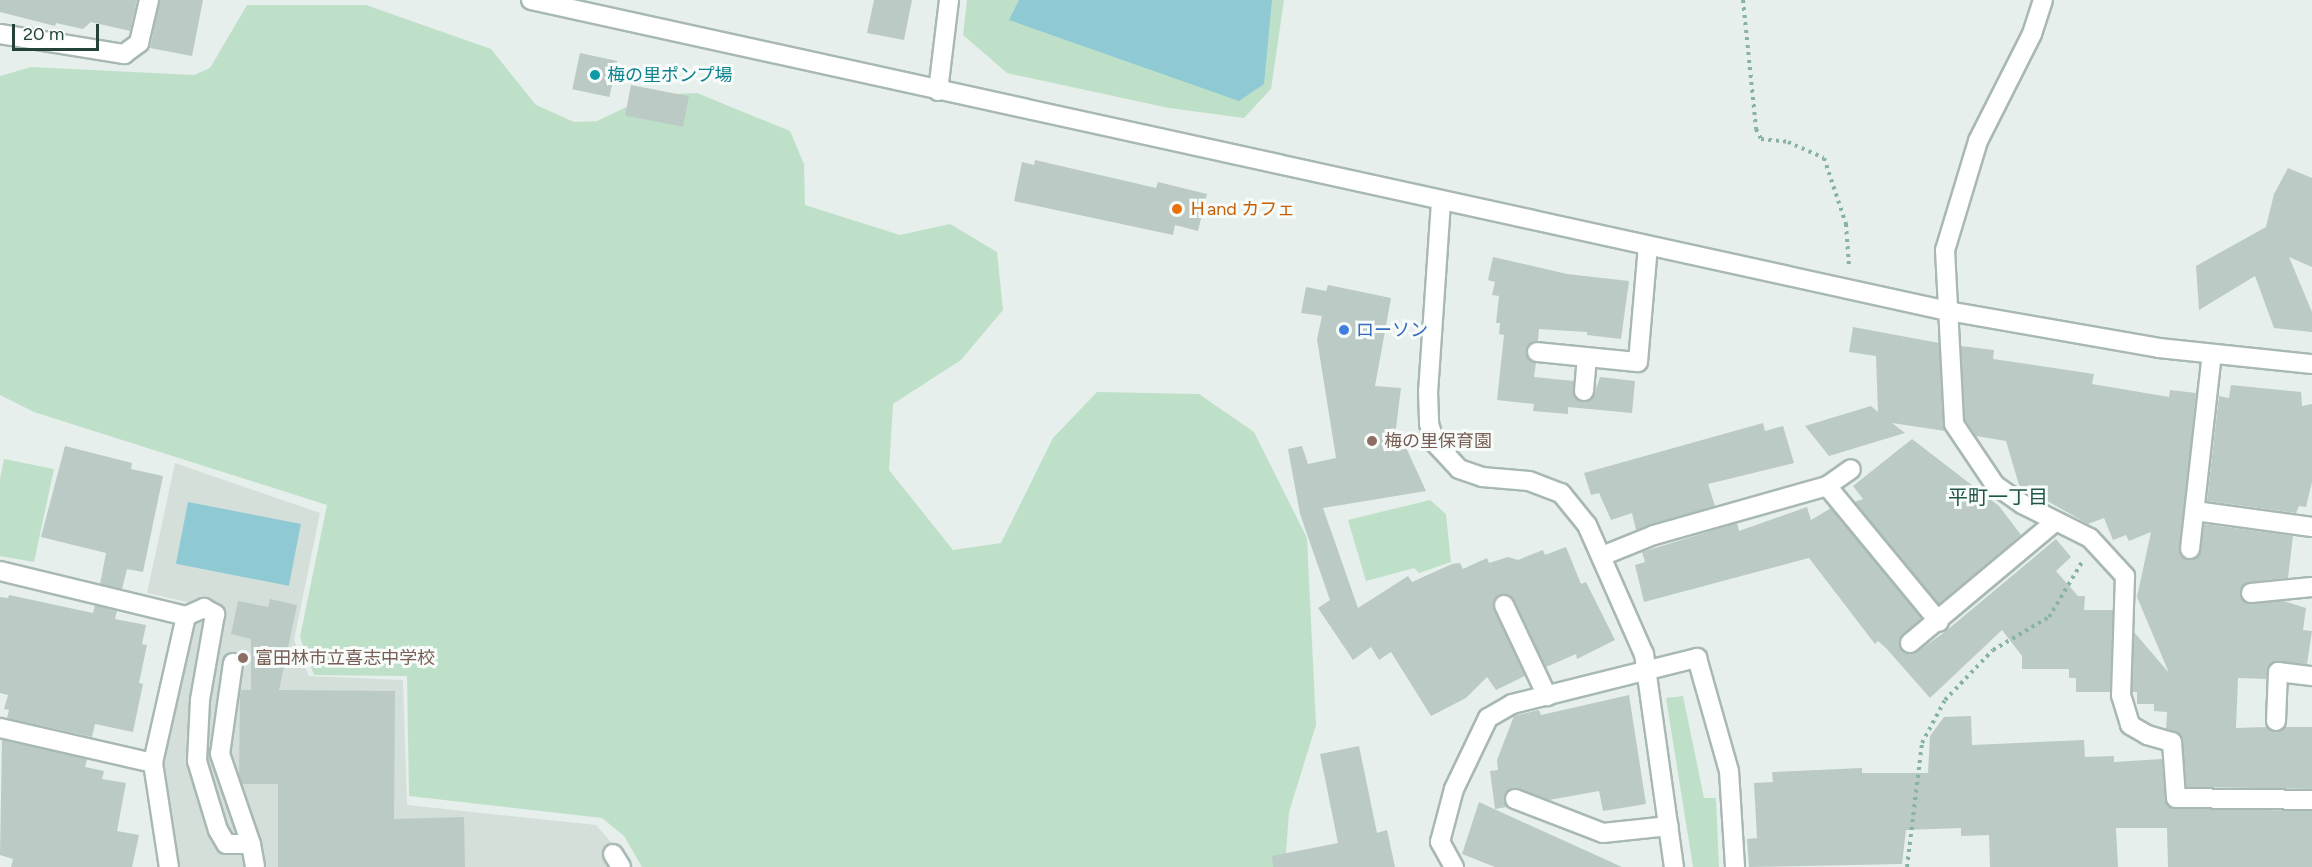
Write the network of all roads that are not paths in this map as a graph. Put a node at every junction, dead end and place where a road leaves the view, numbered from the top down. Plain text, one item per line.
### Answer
1 (149, 0) edge
2 (531, 0) edge
3 (949, 0) edge
4 (2043, 0) edge
5 (0, 34) edge
6 (938, 90) junction
7 (1441, 202) junction
8 (1648, 246) junction
9 (1948, 311) junction
10 (1537, 352) dead end
11 (2212, 354) junction
12 (1587, 357) junction
13 (2312, 364) edge
14 (1584, 391) dead end
15 (1851, 468) dead end
16 (1827, 486) junction
17 (2195, 511) junction
18 (2056, 521) junction
19 (2312, 526) edge
20 (2190, 549) dead end
21 (1602, 556) junction
22 (0, 572) edge
23 (2312, 587) edge
24 (2251, 593) dead end
25 (1504, 604) dead end
26 (186, 616) junction
27 (1939, 622) junction
28 (1910, 643) dead end
29 (233, 663) dead end
30 (1646, 673) junction
31 (2312, 676) edge
32 (1547, 696) junction
33 (2276, 721) dead end
34 (0, 728) edge
35 (153, 763) junction
36 (1515, 799) dead end
37 (2312, 800) edge
38 (1669, 826) junction
39 (251, 844) junction
40 (170, 867) edge
41 (255, 867) edge
42 (1454, 867) edge
43 (1674, 867) edge
44 (1735, 867) edge

1 - 5 street
2 - 6 street
3 - 6 street
4 - 9 street
6 - 7 street
7 - 8 street
7 - 21 street
8 - 9 street
8 - 12 street
9 - 11 street
9 - 18 street
10 - 12 street
11 - 13 street
11 - 17 street
12 - 14 street
15 - 16 street
16 - 21 street
16 - 27 street
17 - 19 street
17 - 20 street
18 - 27 street
18 - 37 street
21 - 30 street
22 - 26 street
23 - 24 street
25 - 32 street
26 - 35 street
26 - 39 street
27 - 28 street
29 - 39 street
30 - 32 street
30 - 38 street
30 - 44 street
31 - 33 street
32 - 42 street
34 - 35 street
35 - 40 street
36 - 38 street
38 - 43 street
39 - 41 street

